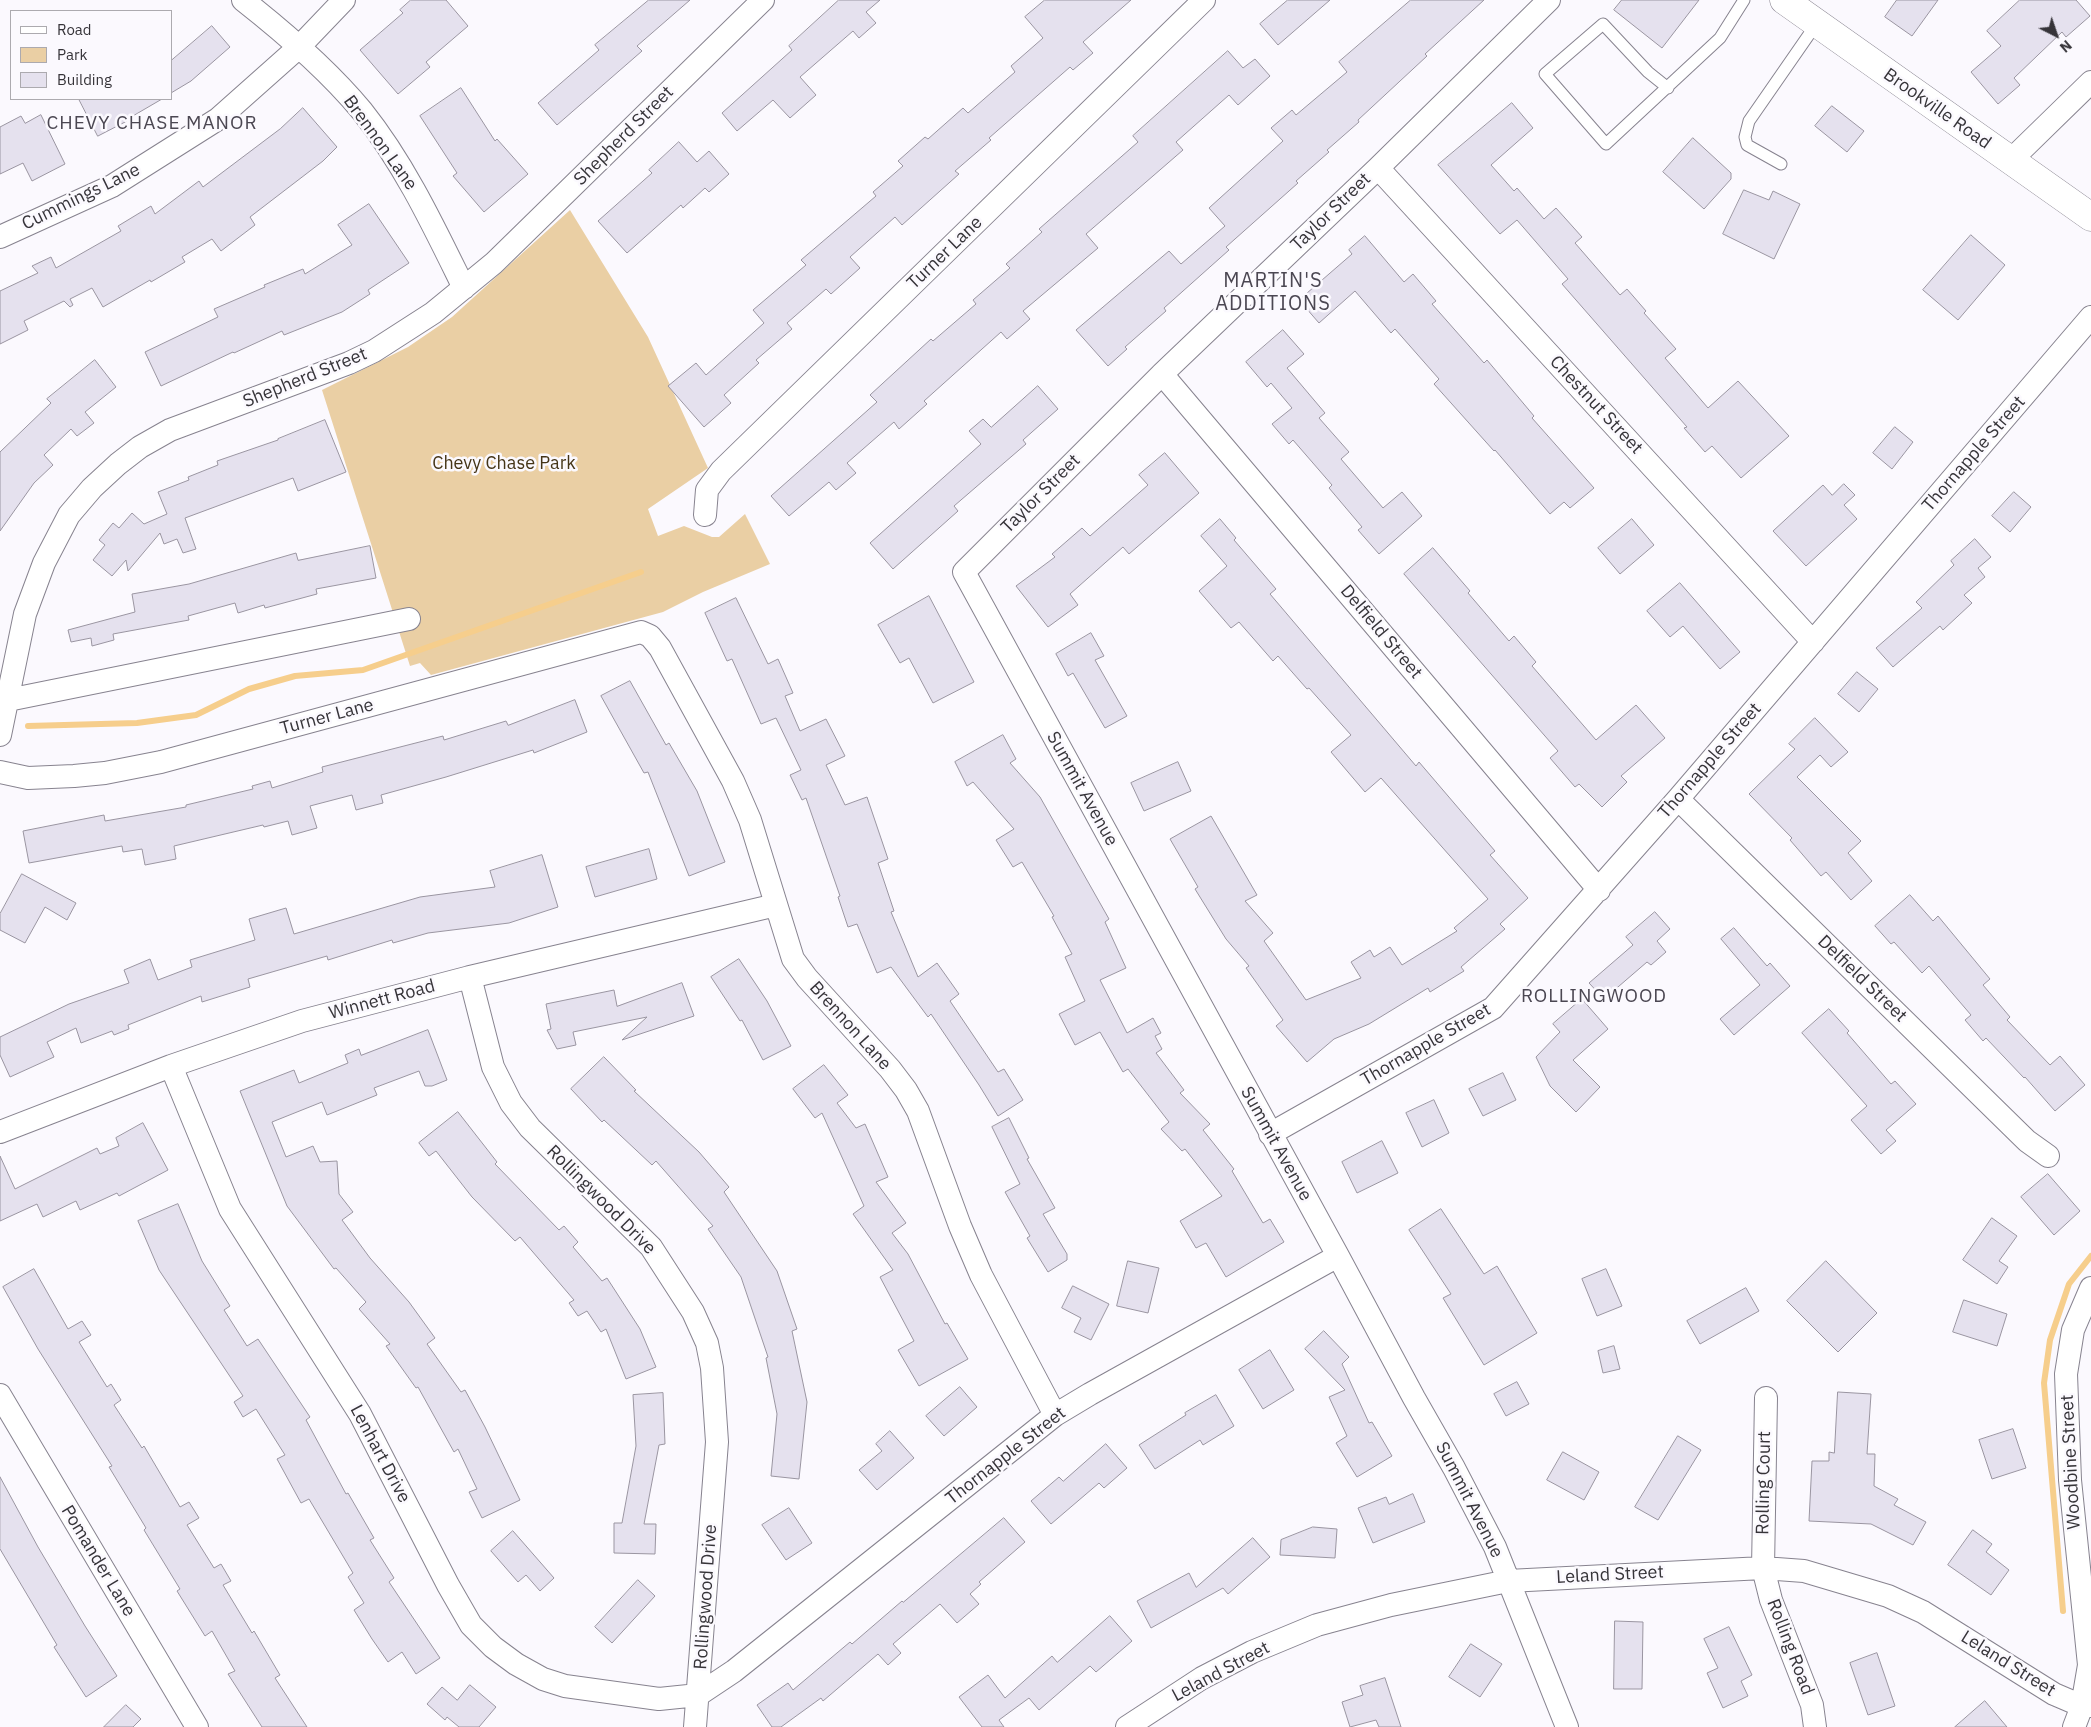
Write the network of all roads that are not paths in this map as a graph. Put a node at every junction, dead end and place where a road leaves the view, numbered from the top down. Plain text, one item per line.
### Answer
1 (243, 0) edge
2 (344, 0) edge
3 (763, 0) edge
4 (1204, 0) edge
5 (1549, 0) edge
6 (1744, 0) edge
7 (1784, 0) edge
8 (1817, 23) junction
9 (299, 47) junction
10 (2091, 82) edge
11 (1668, 88) junction
12 (2012, 160) junction
13 (1781, 164) dead end
14 (1378, 168) junction
15 (2091, 217) edge
16 (0, 237) edge
17 (464, 288) junction
18 (2091, 317) edge
19 (1162, 374) junction
20 (705, 516) dead end
21 (964, 572) joint
22 (409, 619) dead end
23 (650, 636) joint
24 (1813, 642) junction
25 (8, 700) junction
26 (0, 735) edge
27 (0, 772) edge
28 (1678, 799) junction
29 (1599, 890) junction
30 (776, 905) junction
31 (470, 977) junction
32 (171, 1066) junction
33 (0, 1132) edge
34 (1270, 1134) junction
35 (2048, 1156) dead end
36 (1338, 1256) junction
37 (2091, 1288) edge
38 (0, 1395) edge
39 (1766, 1398) dead end
40 (1056, 1415) junction
41 (1762, 1568) junction
42 (1508, 1581) junction
43 (698, 1695) junction
44 (2086, 1706) edge
45 (197, 1727) edge
46 (695, 1727) edge
47 (1127, 1727) edge
48 (1568, 1727) edge
49 (1816, 1727) edge
50 (2074, 1727) edge

1 - 9 street, Brennon Lane
2 - 9 street, Cummings Lane
3 - 17 street, Shepherd Street
4 - 20 street, Turner Lane
5 - 14 street, Taylor Street
6 - 11 lane
7 - 8 main road, Brookville Road
8 - 12 main road, Brookville Road
8 - 13 lane
9 - 16 street, Cummings Lane
9 - 17 street, Brennon Lane
10 - 12 street
11 - 11 lane
12 - 15 main road, Brookville Road
14 - 19 street, Taylor Street
14 - 24 street, Chestnut Street
17 - 25 street, Shepherd Street
18 - 24 street, Thornapple Street
19 - 21 street, Taylor Street
19 - 29 street, Delfield Street
21 - 34 street, Summit Avenue
22 - 25 street
23 - 27 street, Turner Lane
23 - 30 street, Brennon Lane
24 - 28 street, Thornapple Street
25 - 26 street, Shepherd Street
28 - 29 street, Thornapple Street
28 - 35 street, Delfield Street
29 - 34 street, Thornapple Street
30 - 31 street, Winnett Road
30 - 40 street, Brennon Lane
31 - 32 street, Winnett Road
31 - 43 street, Rollingwood Drive
32 - 33 street, Winnett Road
32 - 43 street, Lenhart Drive
34 - 36 street, Summit Avenue
36 - 40 street, Thornapple Street
36 - 42 street, Summit Avenue
37 - 44 street, Woodbine Street
38 - 45 street, Pomander Lane
39 - 41 street, Rolling Court
40 - 43 street, Thornapple Street
41 - 42 street, Leland Street
41 - 44 street, Leland Street
41 - 49 street, Rolling Road
42 - 47 street, Leland Street
42 - 48 street, Summit Avenue
43 - 46 street, Rollingwood Drive
44 - 50 street, Woodbine Street

